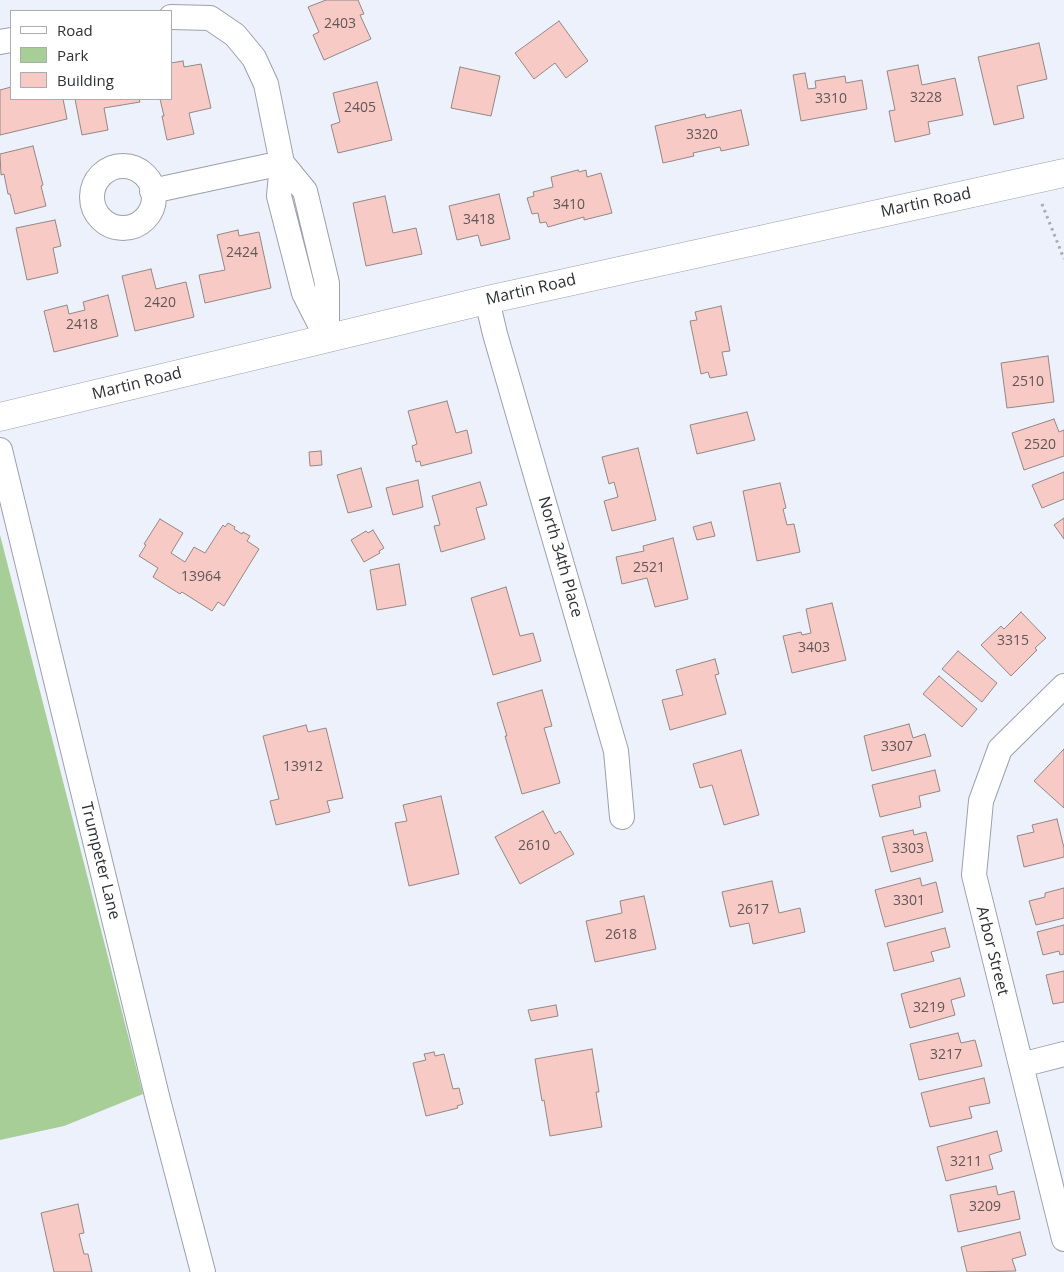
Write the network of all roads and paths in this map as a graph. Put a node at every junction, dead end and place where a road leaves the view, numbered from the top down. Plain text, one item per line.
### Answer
1 (172, 17) edge
2 (282, 163) junction
3 (1064, 173) edge
4 (152, 191) dead end
5 (1042, 203) dead end
6 (1064, 259) edge
7 (487, 300) junction
8 (327, 338) junction
9 (0, 417) edge
10 (0, 450) edge
11 (1064, 686) edge
12 (622, 817) dead end
13 (1064, 1054) edge
14 (1021, 1065) junction
15 (1064, 1239) edge
16 (203, 1272) edge

1 - 2 street
2 - 4 street
2 - 8 street
3 - 7 street, Martin Road
5 - 6 path
7 - 8 street, Martin Road
7 - 12 street, North 34th Place
8 - 9 street, Martin Road
10 - 16 street, Trumpeter Lane
11 - 14 street, Arbor Street
13 - 14 street
14 - 15 street, Arbor Street

